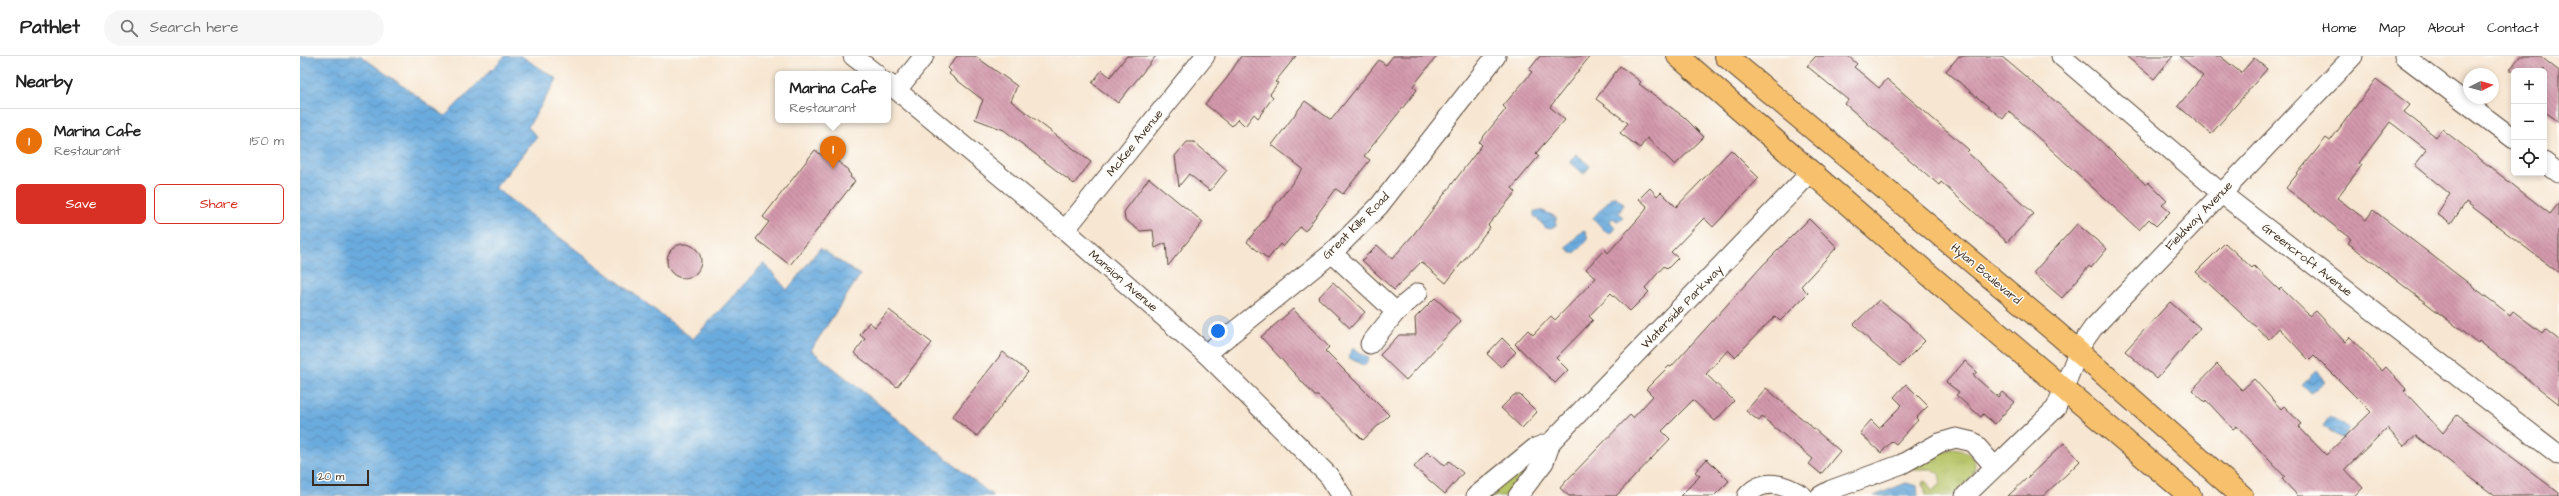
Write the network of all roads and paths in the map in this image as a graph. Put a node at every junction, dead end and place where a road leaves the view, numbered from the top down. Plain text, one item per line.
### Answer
1 (853, 56) edge
2 (924, 56) edge
3 (1205, 56) edge
4 (1496, 56) edge
5 (1678, 56) edge
6 (1726, 56) edge
7 (2061, 56) edge
8 (2353, 56) edge
9 (2404, 56) edge
10 (872, 71) edge
11 (893, 86) edge
12 (2511, 137) edge
13 (2547, 164) edge
14 (1811, 172) junction
15 (2559, 173) edge
16 (2221, 193) junction
17 (1065, 230) junction
18 (1332, 253) junction
19 (1418, 294) dead end
20 (1396, 312) junction
21 (1370, 344) dead end
22 (2079, 352) junction
23 (1206, 354) junction
24 (2064, 389) junction
25 (1551, 442) junction
26 (2559, 455) edge
27 (1994, 466) junction
28 (1342, 496) edge
29 (1476, 496) edge
30 (1518, 496) edge
31 (1747, 496) edge
32 (1803, 496) edge
33 (1820, 496) edge
34 (1965, 496) edge
35 (2190, 496) edge
36 (2242, 496) edge

1 - 10 street
2 - 11 street
3 - 17 street, McKee Avenue
4 - 18 street, Great Kills Road
5 - 14 main road
6 - 22 main road, Hylan Boulevard
7 - 16 street, Greencroft Avenue
8 - 16 street, Fieldway Avenue
9 - 12 street
11 - 17 street, Mansion Avenue
13 - 15 street
14 - 24 main road
14 - 25 street, Waterside Parkway
16 - 22 street, Fieldway Avenue
16 - 26 street, Greencroft Avenue
17 - 23 street, Mansion Avenue
18 - 20 street
18 - 23 street, Great Kills Road
19 - 20 street
20 - 21 street
22 - 24 street, Fieldway Avenue
22 - 36 main road, Hylan Boulevard
23 - 28 street, Mansion Avenue
24 - 27 street, Fieldway Avenue
24 - 35 main road
25 - 29 street, Waterside Parkway
25 - 30 street, Waterside Parkway
27 - 33 street
27 - 34 street, Fieldway Avenue
31 - 32 street

